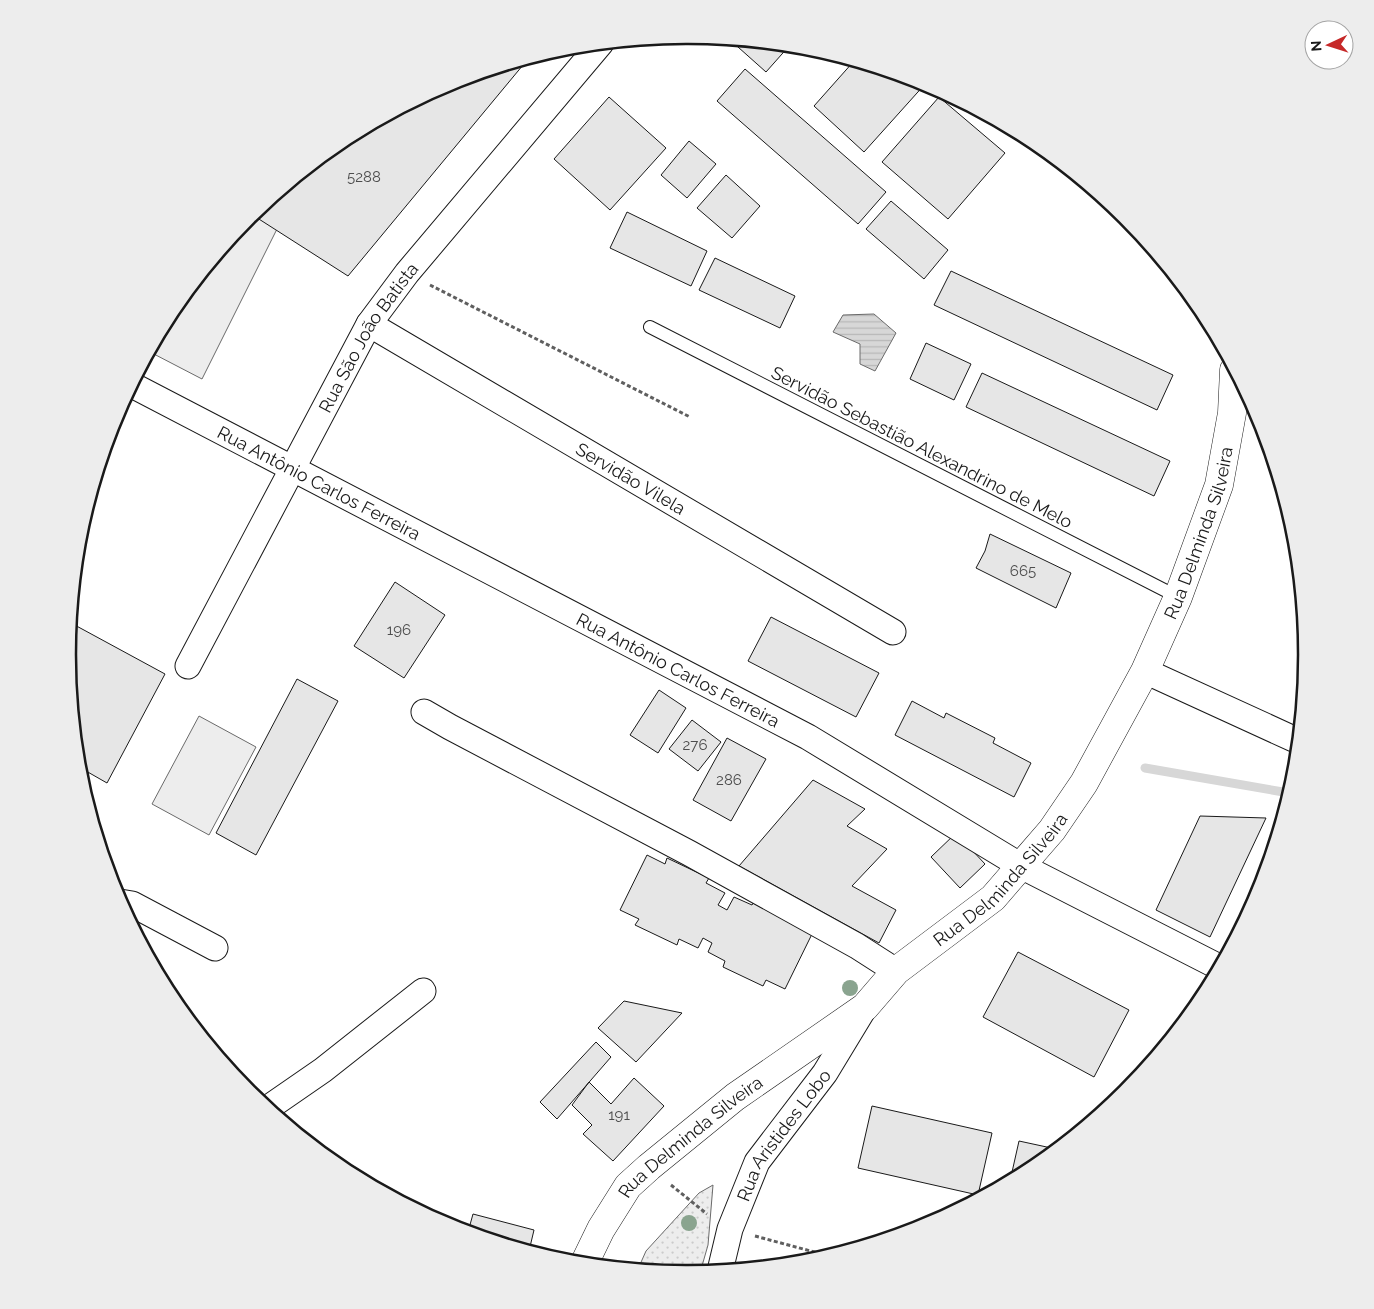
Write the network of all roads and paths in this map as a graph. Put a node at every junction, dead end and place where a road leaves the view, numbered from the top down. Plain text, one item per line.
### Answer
1 (595, 51) edge
2 (407, 273) junction
3 (369, 324) junction
4 (650, 327) dead end
5 (1233, 381) edge
6 (137, 389) edge
7 (690, 417) dead end
8 (292, 470) junction
9 (1178, 598) junction
10 (893, 632) dead end
11 (188, 666) dead end
12 (1145, 671) junction
13 (424, 712) dead end
14 (1292, 738) edge
15 (1021, 866) junction
16 (130, 904) edge
17 (215, 948) dead end
18 (1213, 964) edge
19 (896, 971) junction
20 (422, 991) dead end
21 (865, 1007) junction
22 (274, 1104) edge
23 (649, 1167) junction
24 (730, 1231) junction
25 (813, 1252) edge
26 (587, 1257) edge
27 (722, 1264) edge

1 - 2 street, Rua São João Batista
2 - 3 street, Rua São João Batista
2 - 7 path
3 - 8 street, Rua São João Batista
3 - 10 street, Servidão Vilela
4 - 9 lane, Servidão Sebastião Alexandrino de Melo
5 - 9 main road, Rua Delminda Silveira
6 - 8 street, Rua Antônio Carlos Ferreira
8 - 11 street, Rua São João Batista
8 - 15 street, Rua Antônio Carlos Ferreira
9 - 12 main road, Rua Delminda Silveira
12 - 14 street
12 - 15 main road, Rua Delminda Silveira
13 - 19 street
15 - 18 street, Rua Antônio Carlos Ferreira
15 - 19 main road, Rua Delminda Silveira
16 - 17 street
19 - 21 main road, Rua Delminda Silveira
20 - 22 street
21 - 23 main road, Rua Delminda Silveira
21 - 24 street, Rua Aristides Lobo
23 - 24 path
23 - 26 main road, Rua Delminda Silveira
24 - 25 path
24 - 27 street, Rua Aristides Lobo

